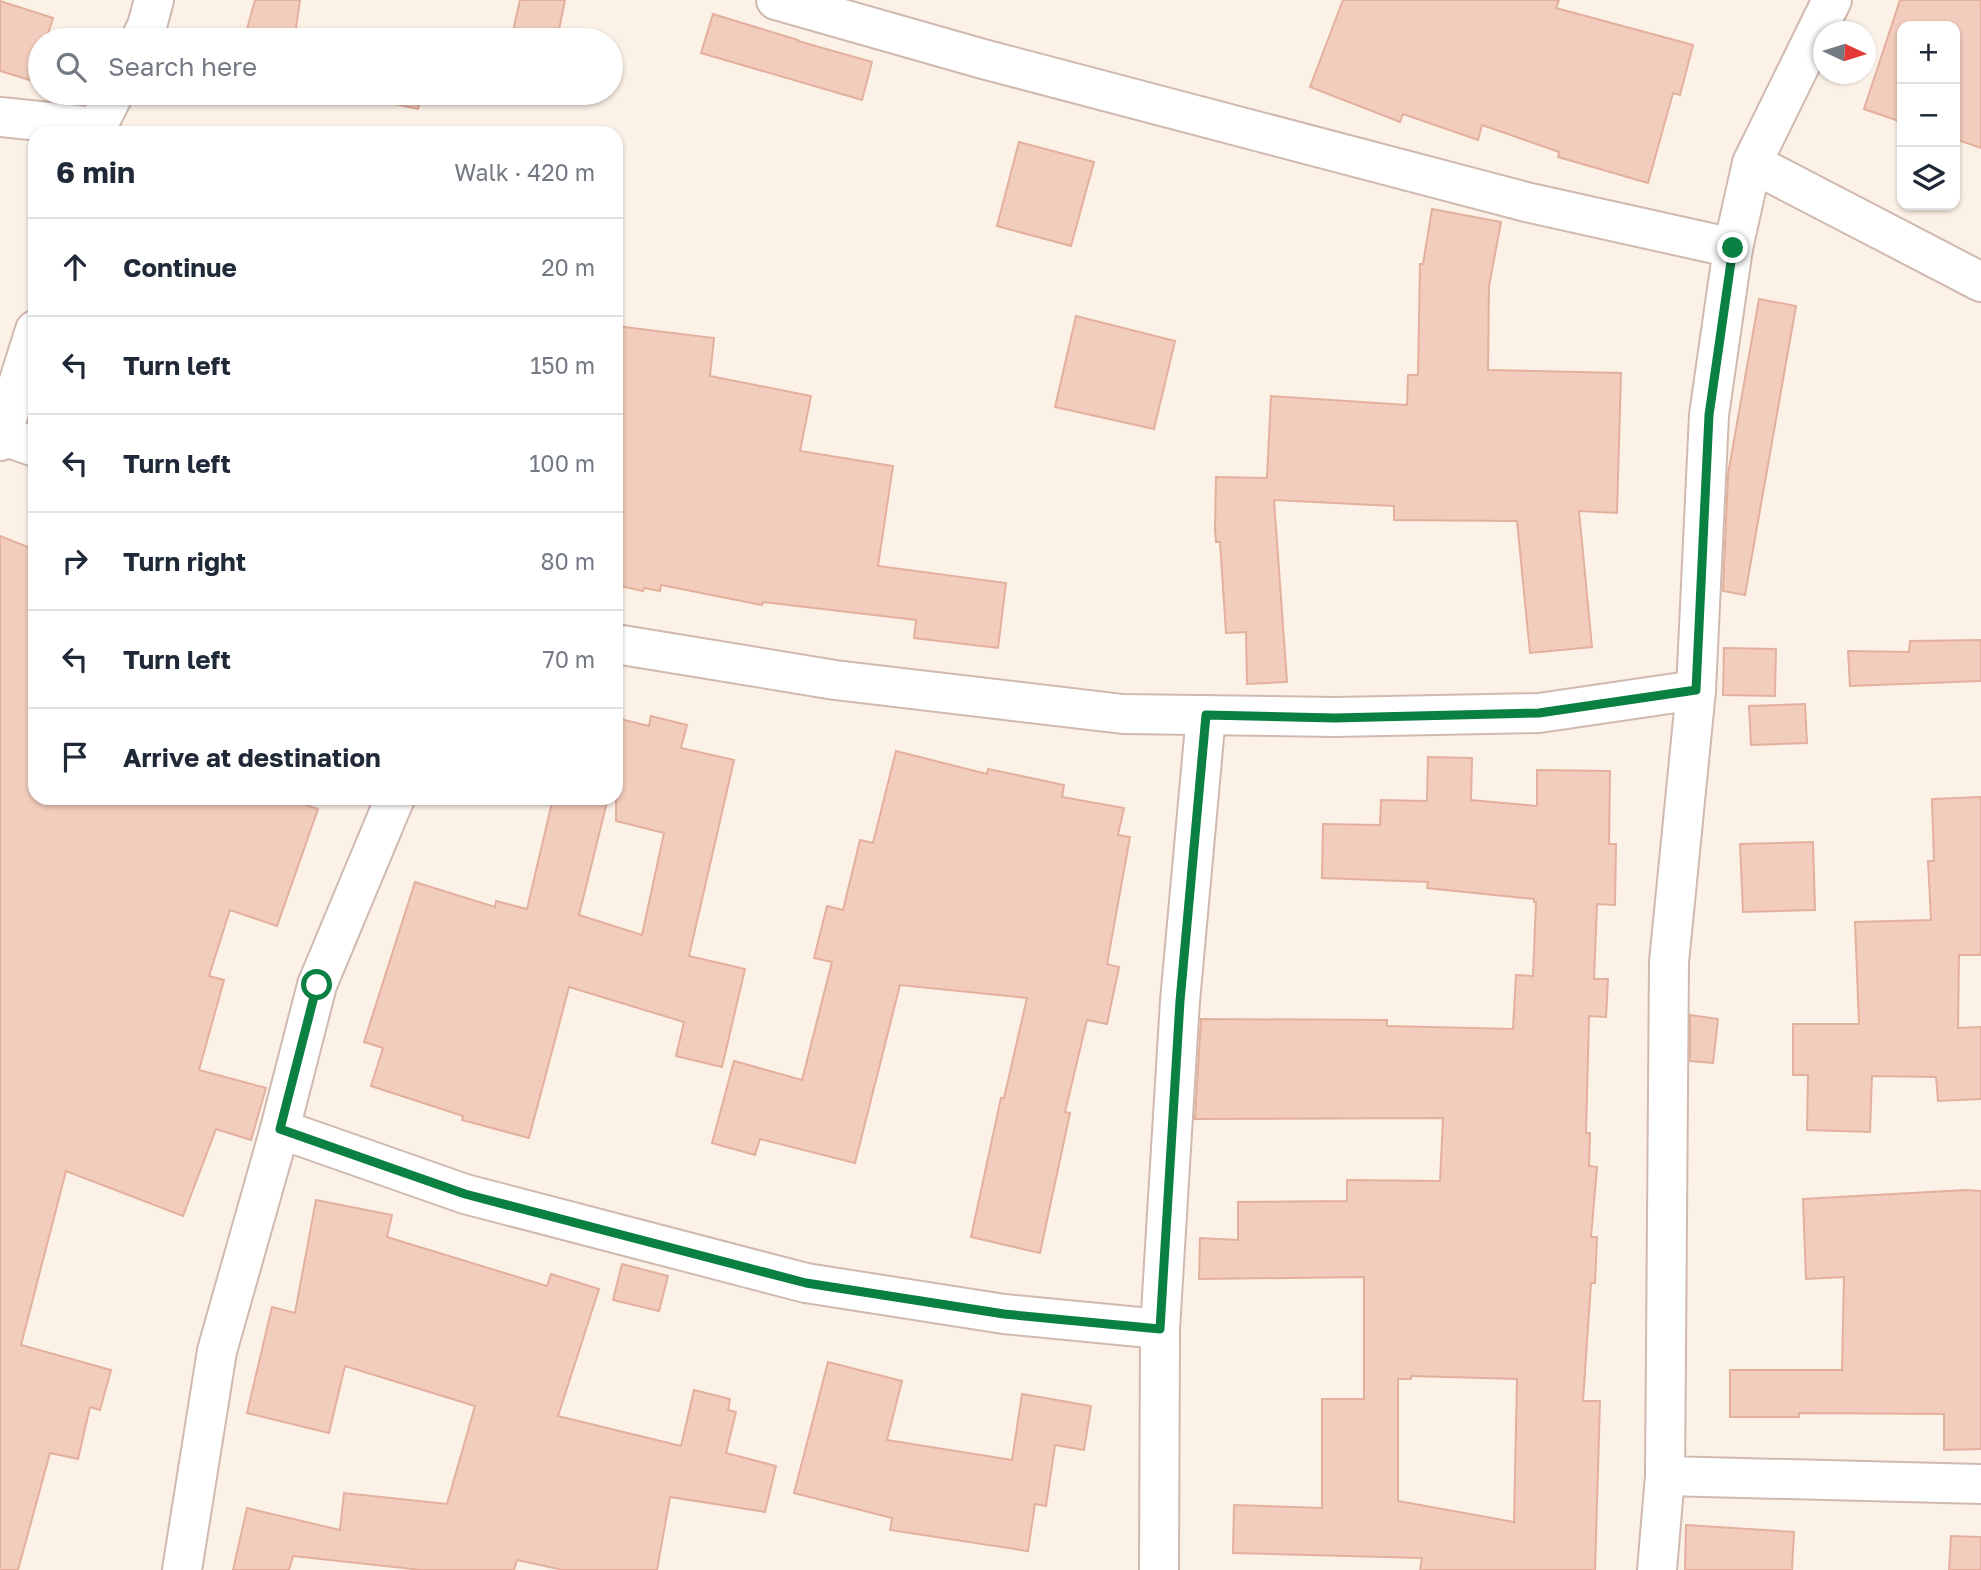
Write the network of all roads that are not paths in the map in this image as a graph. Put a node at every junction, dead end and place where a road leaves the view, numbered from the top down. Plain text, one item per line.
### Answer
1 (154, 0) edge
2 (776, 0) edge
3 (1832, 0) edge
4 (146, 28) edge
5 (108, 105) edge
6 (0, 117) edge
7 (67, 126) edge
8 (99, 126) edge
9 (1752, 163) junction
10 (1733, 248) junction
11 (1981, 282) edge
12 (28, 360) edge
13 (9, 440) edge
14 (623, 645) edge
15 (1696, 690) junction
16 (1206, 715) junction
17 (392, 805) edge
18 (280, 1129) junction
19 (1160, 1329) junction
20 (1665, 1476) junction
21 (1981, 1484) edge
22 (182, 1570) edge
23 (1159, 1570) edge
24 (1657, 1570) edge

1 - 4 street
2 - 10 street
3 - 9 street
5 - 8 street
6 - 7 street
9 - 10 street
9 - 11 street
10 - 15 street
12 - 13 street
14 - 16 street
15 - 16 street
15 - 20 street
16 - 19 street
17 - 18 street
18 - 19 street
18 - 22 street
19 - 23 street
20 - 21 street
20 - 24 street

